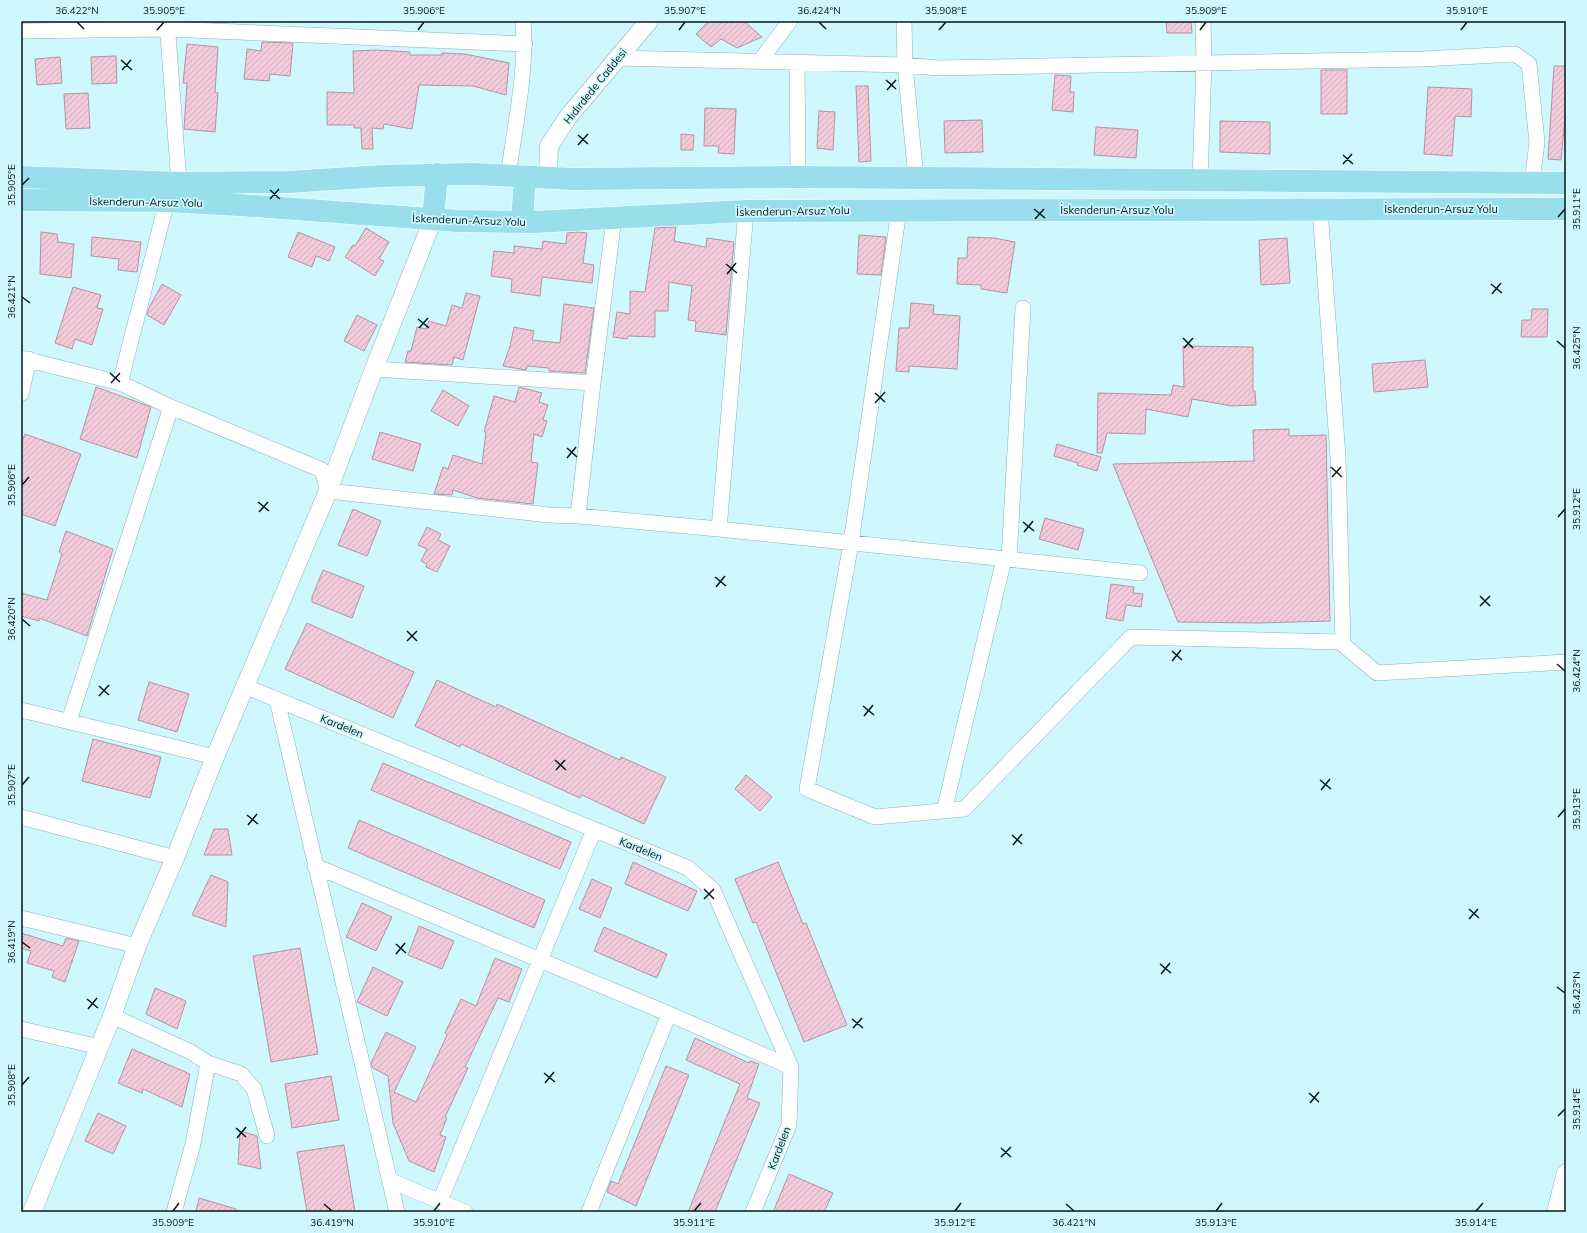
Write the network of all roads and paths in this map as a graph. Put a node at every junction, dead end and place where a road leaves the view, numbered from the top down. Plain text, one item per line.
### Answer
1 (523, 21) edge
2 (649, 21) edge
3 (790, 21) edge
4 (904, 21) edge
5 (1203, 21) edge
6 (167, 25) edge
7 (21, 31) edge
8 (525, 44) junction
9 (618, 58) junction
10 (759, 62) junction
11 (797, 63) junction
12 (1204, 63) junction
13 (905, 65) junction
14 (437, 174) junction
15 (517, 176) junction
16 (21, 177) edge
17 (798, 177) junction
18 (548, 178) junction
19 (916, 178) junction
20 (1200, 180) junction
21 (179, 183) junction
22 (1532, 183) junction
23 (1566, 183) edge
24 (21, 200) edge
25 (166, 201) junction
26 (1566, 209) edge
27 (899, 210) junction
28 (1320, 210) junction
29 (746, 211) junction
30 (434, 219) junction
31 (614, 219) junction
32 (522, 222) junction
33 (1023, 308) dead end
34 (25, 359) edge
35 (374, 369) junction
36 (120, 383) junction
37 (593, 383) junction
38 (21, 394) edge
39 (171, 407) junction
40 (328, 491) junction
41 (578, 516) junction
42 (719, 529) junction
43 (851, 543) junction
44 (1006, 559) junction
45 (1140, 573) dead end
46 (1340, 642) junction
47 (1566, 662) edge
48 (244, 686) junction
49 (277, 700) junction
50 (21, 710) edge
51 (69, 721) junction
52 (215, 757) junction
53 (944, 811) junction
54 (21, 817) edge
55 (594, 830) junction
56 (175, 858) junction
57 (316, 866) junction
58 (21, 918) edge
59 (137, 946) junction
60 (539, 959) junction
61 (669, 1014) junction
62 (112, 1016) junction
63 (21, 1029) edge
64 (100, 1047) junction
65 (208, 1063) junction
66 (791, 1068) junction
67 (267, 1136) dead end
68 (1566, 1173) edge
69 (389, 1180) junction
70 (440, 1201) junction
71 (32, 1212) edge
72 (174, 1212) edge
73 (397, 1212) edge
74 (465, 1212) edge
75 (589, 1212) edge
76 (753, 1212) edge
77 (1556, 1212) edge

1 - 8 street
2 - 9 street, Hıdırdede Caddesi
3 - 10 street
4 - 13 street
5 - 12 street
6 - 7 street
6 - 8 street
6 - 21 street
8 - 15 street
9 - 10 street
9 - 18 street, Hıdırdede Caddesi
10 - 11 street
11 - 13 street
11 - 17 street
12 - 13 street
12 - 20 street
12 - 22 street
13 - 19 street
14 - 15 main road, İskenderun-Arsuz Yolu
14 - 21 main road, İskenderun-Arsuz Yolu
14 - 30 main road
15 - 18 main road, İskenderun-Arsuz Yolu
15 - 32 main road
16 - 21 main road, İskenderun-Arsuz Yolu
17 - 18 main road, İskenderun-Arsuz Yolu
17 - 19 main road, İskenderun-Arsuz Yolu
19 - 20 main road, İskenderun-Arsuz Yolu
20 - 22 main road, İskenderun-Arsuz Yolu
22 - 23 main road, İskenderun-Arsuz Yolu
24 - 25 main road, İskenderun-Arsuz Yolu
25 - 30 main road, İskenderun-Arsuz Yolu
25 - 36 street
26 - 28 main road, İskenderun-Arsuz Yolu
27 - 28 main road, İskenderun-Arsuz Yolu
27 - 29 main road, İskenderun-Arsuz Yolu
27 - 43 street
28 - 46 street
29 - 31 main road, İskenderun-Arsuz Yolu
29 - 42 street
30 - 32 main road, İskenderun-Arsuz Yolu
30 - 35 street
31 - 32 main road, İskenderun-Arsuz Yolu
31 - 37 street
33 - 44 street
34 - 36 street
34 - 38 street
35 - 37 street
35 - 40 street
36 - 39 street
37 - 41 street
39 - 40 street
39 - 51 street
40 - 41 street
40 - 48 street
41 - 42 street
42 - 43 street
43 - 44 street
43 - 53 street
44 - 45 street
44 - 53 street
46 - 47 street
46 - 53 street
48 - 49 street, Kardelen
48 - 52 street
49 - 55 street, Kardelen
49 - 57 street
50 - 51 street
51 - 52 street
52 - 56 street
54 - 56 street
55 - 60 street
55 - 66 street, Kardelen
56 - 59 street
57 - 60 street
57 - 69 street
58 - 59 street
59 - 62 street
60 - 61 street
60 - 70 street
61 - 66 street
61 - 75 street
62 - 64 street
62 - 65 street
63 - 64 street
64 - 71 street
65 - 67 street
65 - 72 street
66 - 76 street, Kardelen
68 - 77 street
69 - 70 street
69 - 73 street
70 - 74 street

